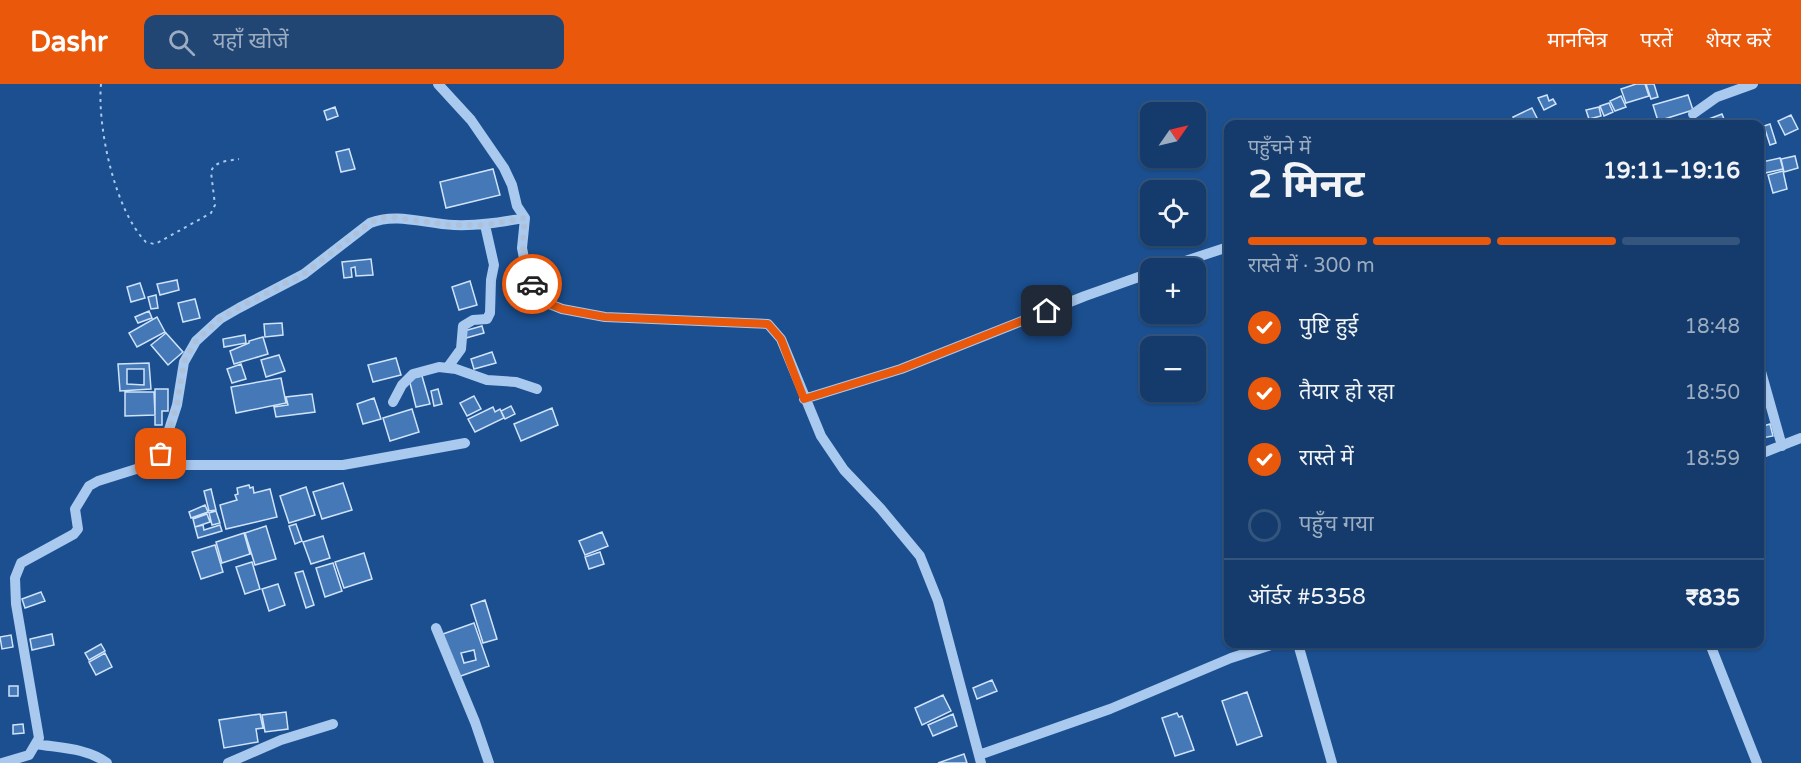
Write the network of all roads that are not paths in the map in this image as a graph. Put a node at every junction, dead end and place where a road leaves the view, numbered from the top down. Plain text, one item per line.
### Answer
1 (438, 84) edge
2 (1753, 84) edge
3 (1693, 114) dead end
4 (525, 218) junction
5 (485, 225) junction
6 (1224, 248) edge
7 (1194, 258) edge
8 (1140, 277) edge
9 (448, 367) junction
10 (1764, 382) edge
11 (537, 388) dead end
12 (804, 399) junction
13 (393, 402) dead end
14 (1801, 438) edge
15 (465, 443) dead end
16 (1782, 446) junction
17 (1764, 453) edge
18 (150, 465) junction
19 (436, 628) dead end
20 (1262, 648) edge
21 (1299, 648) edge
22 (1712, 648) edge
23 (333, 724) dead end
24 (36, 744) junction
25 (980, 759) edge
26 (2, 763) edge
27 (107, 763) edge
28 (228, 763) edge
29 (489, 763) edge
30 (1332, 763) edge
31 (1757, 763) edge

1 - 4 street
2 - 3 street
4 - 5 street
4 - 12 street
5 - 9 street
5 - 18 street
6 - 7 street
8 - 12 street
9 - 11 street
9 - 13 street
10 - 16 street
12 - 25 street
14 - 16 street
15 - 18 street
16 - 17 street
18 - 24 street
19 - 29 street
20 - 25 street
21 - 30 street
22 - 31 street
23 - 28 street
24 - 26 street
24 - 27 street

